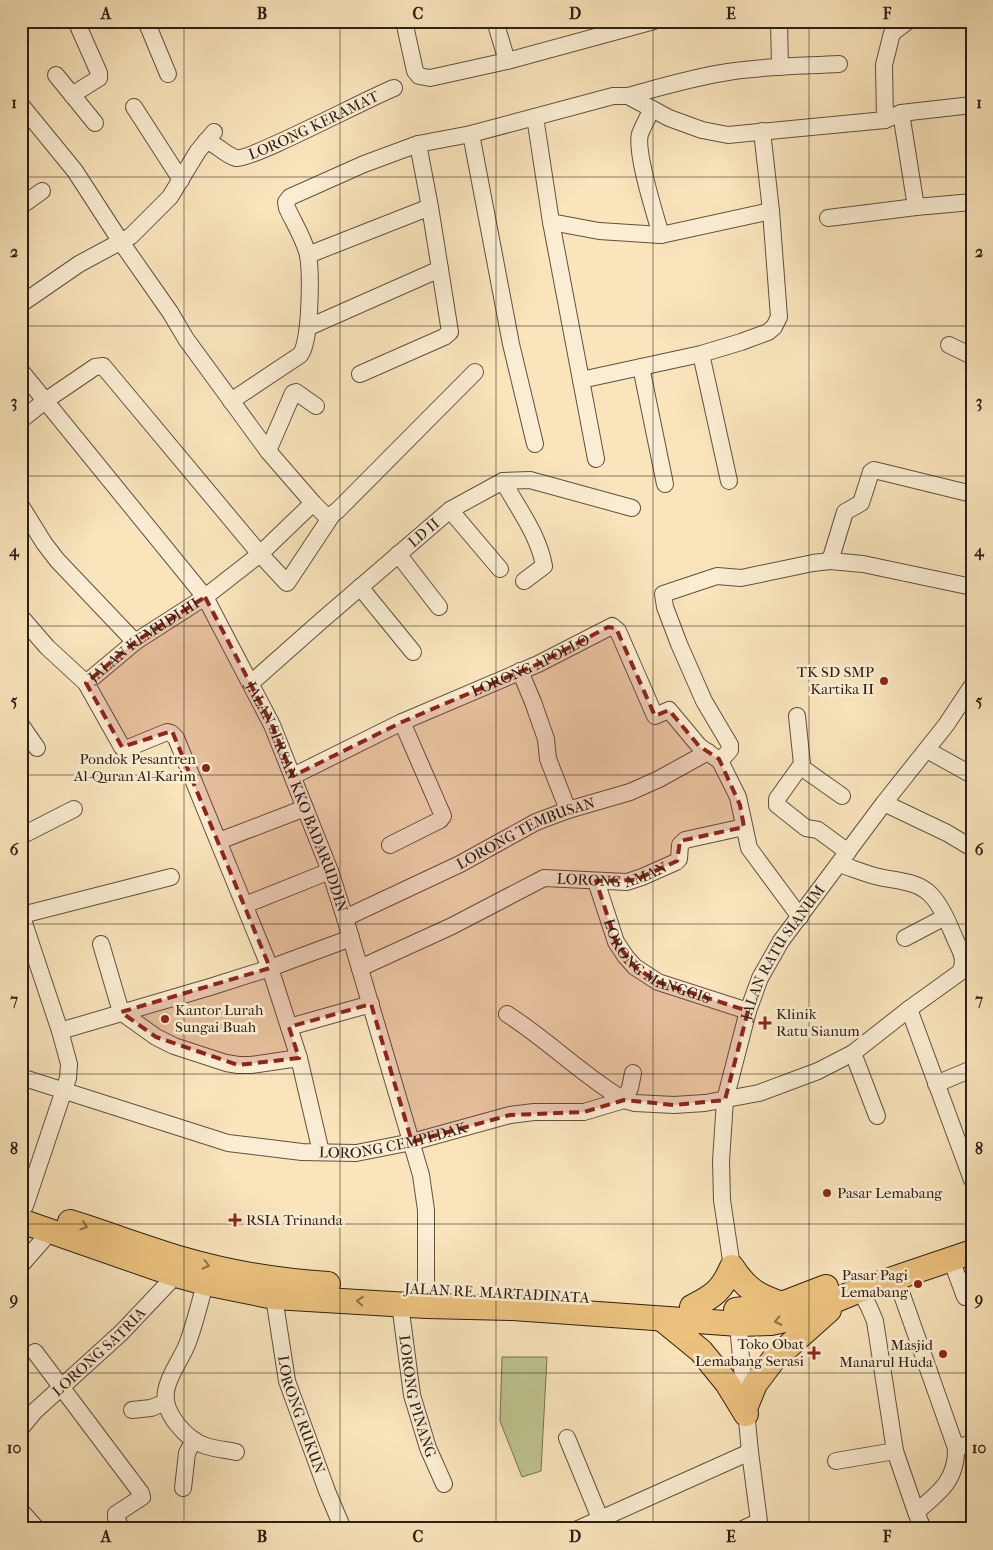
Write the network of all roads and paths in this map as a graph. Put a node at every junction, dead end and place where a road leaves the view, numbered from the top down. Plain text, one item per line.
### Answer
1 (76, 21) edge
2 (146, 21) edge
3 (404, 21) edge
4 (495, 21) edge
5 (654, 21) edge
6 (779, 21) edge
7 (908, 21) edge
8 (507, 61) junction
9 (839, 64) dead end
10 (780, 67) junction
11 (168, 74) dead end
12 (56, 75) dead end
13 (394, 88) dead end
14 (72, 94) junction
15 (628, 96) junction
16 (972, 105) edge
17 (21, 106) edge
18 (134, 107) dead end
19 (652, 109) junction
20 (901, 113) junction
21 (535, 117) junction
22 (885, 120) junction
23 (95, 123) dead end
24 (762, 132) junction
25 (471, 134) junction
26 (418, 144) junction
27 (181, 180) junction
28 (42, 191) dead end
29 (972, 202) edge
30 (21, 206) edge
31 (916, 206) junction
32 (430, 207) junction
33 (771, 212) junction
34 (828, 218) dead end
35 (551, 222) junction
36 (661, 235) junction
37 (121, 242) junction
38 (308, 255) junction
39 (440, 270) junction
40 (21, 304) edge
41 (309, 326) junction
42 (949, 345) dead end
43 (701, 354) junction
44 (972, 356) edge
45 (641, 367) junction
46 (21, 372) edge
47 (475, 372) dead end
48 (360, 374) dead end
49 (581, 380) junction
50 (45, 401) junction
51 (231, 401) junction
52 (316, 406) dead end
53 (21, 420) edge
54 (535, 444) dead end
55 (268, 451) junction
56 (596, 459) dead end
57 (729, 481) dead end
58 (503, 482) junction
59 (665, 484) dead end
60 (972, 494) edge
61 (313, 503) junction
62 (21, 506) edge
63 (632, 508) dead end
64 (450, 510) junction
65 (332, 515) junction
66 (260, 554) junction
67 (398, 554) junction
68 (830, 561) junction
69 (500, 569) dead end
70 (524, 581) dead end
71 (360, 587) junction
72 (972, 587) edge
73 (205, 597) junction
74 (439, 607) dead end
75 (21, 617) edge
76 (135, 642) junction
77 (413, 652) dead end
78 (520, 671) junction
79 (86, 683) junction
80 (251, 683) junction
81 (972, 686) edge
82 (797, 716) dead end
83 (402, 722) junction
84 (21, 724) edge
85 (38, 748) dead end
86 (927, 750) junction
87 (714, 756) junction
88 (801, 767) junction
89 (972, 775) edge
90 (293, 776) junction
91 (842, 796) dead end
92 (884, 803) junction
93 (305, 808) junction
94 (74, 809) dead end
95 (568, 810) junction
96 (744, 827) junction
97 (21, 836) edge
98 (219, 841) junction
99 (390, 845) dead end
100 (972, 848) edge
101 (844, 858) junction
102 (330, 871) junction
103 (171, 877) dead end
104 (596, 881) junction
105 (245, 905) junction
106 (22, 915) edge
107 (800, 917) junction
108 (945, 917) junction
109 (345, 918) junction
110 (351, 938) junction
111 (905, 938) dead end
112 (102, 944) dead end
113 (965, 944) edge
114 (270, 968) junction
115 (360, 968) junction
116 (371, 1004) junction
117 (909, 1010) junction
118 (748, 1011) junction
119 (121, 1012) junction
120 (506, 1014) dead end
121 (289, 1027) junction
122 (60, 1031) junction
123 (853, 1053) junction
124 (299, 1058) junction
125 (972, 1070) edge
126 (633, 1073) dead end
127 (21, 1077) edge
128 (936, 1084) junction
129 (64, 1090) junction
130 (624, 1100) junction
131 (724, 1100) junction
132 (877, 1116) dead end
133 (412, 1142) junction
134 (321, 1152) junction
135 (972, 1180) edge
136 (22, 1212) edge
137 (50, 1232) junction
138 (972, 1238) edge
139 (962, 1255) edge
140 (21, 1265) edge
141 (732, 1267) junction
142 (176, 1275) junction
143 (896, 1278) junction
144 (205, 1283) junction
145 (853, 1293) junction
146 (274, 1297) junction
147 (965, 1297) dead end
148 (426, 1298) junction
149 (400, 1304) junction
150 (782, 1304) junction
151 (692, 1307) junction
152 (738, 1317) junction
153 (664, 1320) junction
154 (35, 1352) dead end
155 (62, 1387) junction
156 (166, 1402) junction
157 (132, 1410) dead end
158 (746, 1410) junction
159 (21, 1428) edge
160 (566, 1438) dead end
161 (194, 1440) junction
162 (964, 1445) edge
163 (895, 1451) junction
164 (236, 1452) dead end
165 (750, 1452) junction
166 (836, 1461) dead end
167 (444, 1484) dead end
168 (183, 1488) dead end
169 (21, 1511) edge
170 (916, 1512) junction
171 (603, 1523) edge
172 (759, 1526) edge
173 (37, 1529) edge
174 (122, 1529) edge
175 (344, 1529) edge
176 (578, 1529) edge
177 (743, 1529) edge
178 (923, 1529) edge

1 - 14 street
2 - 11 street
3 - 8 street
4 - 8 street
5 - 8 street
6 - 10 street
7 - 22 street
9 - 10 street
10 - 15 street
12 - 14 street
13 - 27 street, LORONG KERAMAT
14 - 23 street
15 - 19 street
15 - 21 street
16 - 20 street
17 - 37 street
18 - 27 street
19 - 24 street
19 - 36 street
20 - 22 street
20 - 31 street
21 - 25 street
21 - 35 street
22 - 24 street
24 - 33 street
25 - 26 street
25 - 54 street
26 - 32 street
26 - 38 street
27 - 37 street, LORONG KERAMAT
28 - 30 street
29 - 31 street
31 - 34 street
32 - 38 street
32 - 39 street
33 - 36 street
33 - 43 street
35 - 36 street
35 - 49 street
37 - 40 street, LORONG KERAMAT
37 - 51 street
38 - 41 street
39 - 41 street
39 - 48 street
41 - 51 street
42 - 44 street
43 - 45 street
43 - 57 street
45 - 49 street
45 - 59 street
46 - 50 street, JALAN SERSAN KKO BADARUDDIN
47 - 65 street
49 - 56 street
50 - 53 street
50 - 66 street
50 - 73 street, JALAN SERSAN KKO BADARUDDIN
51 - 55 street
52 - 55 street
55 - 61 street
58 - 63 street, LD II
58 - 64 street, LD II
58 - 70 street
60 - 68 street
61 - 65 street
61 - 66 street, JALAN KEMUDI III
62 - 76 street
64 - 67 street, LD II
64 - 69 street
65 - 66 street
66 - 73 street, JALAN KEMUDI III
67 - 71 street, LD II
67 - 74 street
68 - 72 street
68 - 87 street
71 - 77 street
71 - 80 street, LD II
73 - 76 street, JALAN KEMUDI III
73 - 80 street, JALAN SERSAN KKO BADARUDDIN
75 - 79 street, JALAN KEMUDI III
76 - 79 street, JALAN KEMUDI III
78 - 83 street, LORONG APOLLO
78 - 87 street, LORONG APOLLO
78 - 95 street
79 - 98 street
80 - 90 street, JALAN SERSAN KKO BADARUDDIN
81 - 86 street, JALAN RATU SIANUM
82 - 88 street
83 - 90 street, LORONG APOLLO
83 - 99 street
84 - 85 street
86 - 89 street
86 - 92 street, JALAN RATU SIANUM
87 - 95 street, LORONG TEMBUSAN
87 - 96 street
88 - 91 street
88 - 101 street
90 - 93 street, JALAN SERSAN KKO BADARUDDIN
92 - 100 street
92 - 101 street, JALAN RATU SIANUM
93 - 98 street
93 - 102 street, JALAN SERSAN KKO BADARUDDIN
94 - 97 street
95 - 109 street, LORONG TEMBUSAN
96 - 104 street, LORONG AMAN
96 - 107 street
98 - 105 street
101 - 107 street, JALAN RATU SIANUM
101 - 108 street
102 - 105 street
102 - 109 street, JALAN SERSAN KKO BADARUDDIN
103 - 106 street
104 - 115 street, LORONG AMAN
104 - 118 street, LORONG MANGGIS
105 - 114 street
106 - 122 street
107 - 118 street, JALAN RATU SIANUM
108 - 111 street
108 - 113 street
109 - 110 street, JALAN SERSAN KKO BADARUDDIN
110 - 114 street
110 - 115 street, JALAN SERSAN KKO BADARUDDIN
112 - 119 street
113 - 117 street, LORONG CEMPEDAK
114 - 119 street
114 - 121 street
115 - 116 street, JALAN SERSAN KKO BADARUDDIN
116 - 121 street
116 - 133 street, JALAN SERSAN KKO BADARUDDIN
117 - 123 street, LORONG CEMPEDAK
117 - 128 street
118 - 131 street, JALAN RATU SIANUM
119 - 122 street
119 - 124 street
120 - 130 street
121 - 124 street
122 - 129 street
123 - 131 street, LORONG CEMPEDAK
123 - 132 street
124 - 134 street
125 - 128 street
126 - 130 street
127 - 129 street, LORONG CEMPEDAK
128 - 135 street
129 - 134 street, LORONG CEMPEDAK
129 - 136 street
130 - 131 street, LORONG CEMPEDAK
130 - 133 street, LORONG CEMPEDAK
131 - 141 street, JALAN RATU SIANUM
133 - 134 street, LORONG CEMPEDAK
133 - 148 street, JALAN SERSAN KKO BADARUDDIN
136 - 137 highway
136 -> 148 highway, JALAN RE. MARTADINATA
137 - 140 street
137 - 142 highway
138 - 150 highway, JALAN RE. MARTADINATA
139 - 143 highway
139 - 147 street
141 - 150 highway
141 - 151 highway
142 - 144 highway
142 - 155 street, LORONG SATRIA
143 - 145 highway
143 - 162 street
144 - 146 highway
144 - 156 street
145 -> 152 highway
145 - 158 highway
145 - 163 street
149 -> 146 highway
146 - 175 street, LORONG RUKUN
148 - 149 highway
148 - 151 highway, JALAN RE. MARTADINATA
148 - 153 highway
149 - 167 street, LORONG PINANG
150 - 152 highway, JALAN RE. MARTADINATA
151 - 152 highway, JALAN RE. MARTADINATA
152 - 153 highway
152 - 158 street
153 - 158 highway
154 - 155 street
155 - 159 street, LORONG SATRIA
155 - 174 street
156 - 157 street
156 - 161 street
158 - 165 street
160 - 171 street
161 - 164 street
161 - 168 street
162 - 170 street
163 - 166 street
163 - 170 street
165 - 171 street
165 - 172 street
169 - 173 street
170 - 178 street
171 - 176 street
172 - 177 street

